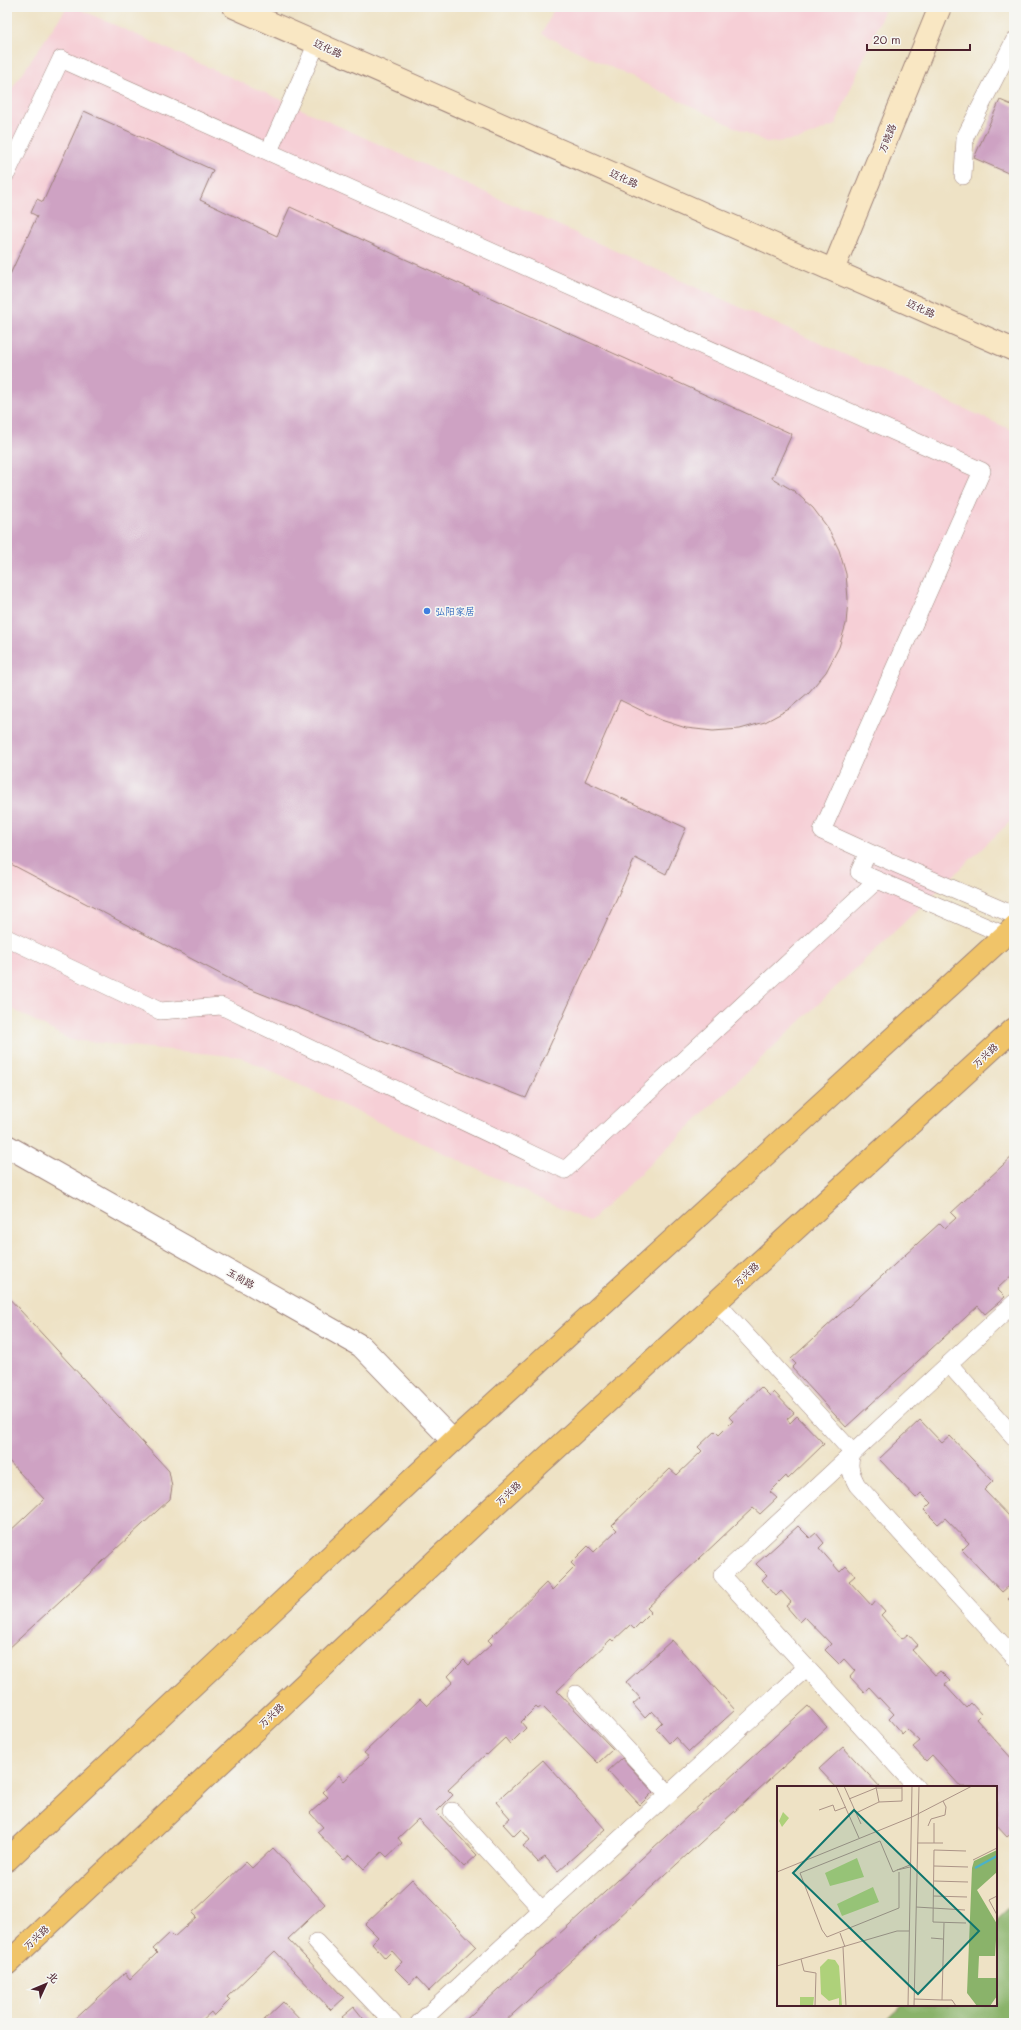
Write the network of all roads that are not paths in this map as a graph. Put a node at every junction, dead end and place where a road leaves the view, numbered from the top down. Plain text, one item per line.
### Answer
1 (234, 7) edge
2 (940, 7) edge
3 (1014, 41) edge
4 (317, 43) junction
5 (269, 151) junction
6 (7, 173) edge
7 (963, 176) dead end
8 (833, 270) junction
9 (1014, 350) edge
10 (868, 852) junction
11 (877, 880) junction
12 (1014, 915) edge
13 (1009, 931) edge
14 (7, 938) edge
15 (1014, 1029) edge
16 (7, 1146) edge
17 (716, 1302) junction
18 (1014, 1303) edge
19 (949, 1364) junction
20 (1014, 1437) edge
21 (453, 1441) junction
22 (853, 1453) junction
23 (1014, 1657) edge
24 (806, 1667) junction
25 (576, 1694) dead end
26 (915, 1786) edge
27 (668, 1794) junction
28 (452, 1811) dead end
29 (7, 1860) edge
30 (542, 1910) junction
31 (316, 1942) dead end
32 (7, 1964) edge
33 (392, 2023) edge
34 (419, 2023) edge

1 - 4 street, 迈化路
2 - 8 street, 万晓路
3 - 7 lane
4 - 5 lane
4 - 8 street, 迈化路
5 - 6 lane
5 - 10 lane
8 - 9 street, 迈化路
10 - 11 lane
10 - 12 lane
11 - 13 lane
11 - 14 lane
13 - 21 main road
15 - 17 main road, 万兴路
16 - 21 street, 玉尚路
17 - 22 lane
17 - 32 main road, 万兴路
18 - 19 lane
19 - 20 lane
19 - 22 lane
21 - 29 main road
22 - 23 lane
22 - 24 lane
24 - 26 lane
24 - 27 lane
25 - 27 lane
27 - 30 lane
28 - 30 lane
30 - 34 lane
31 - 33 lane

